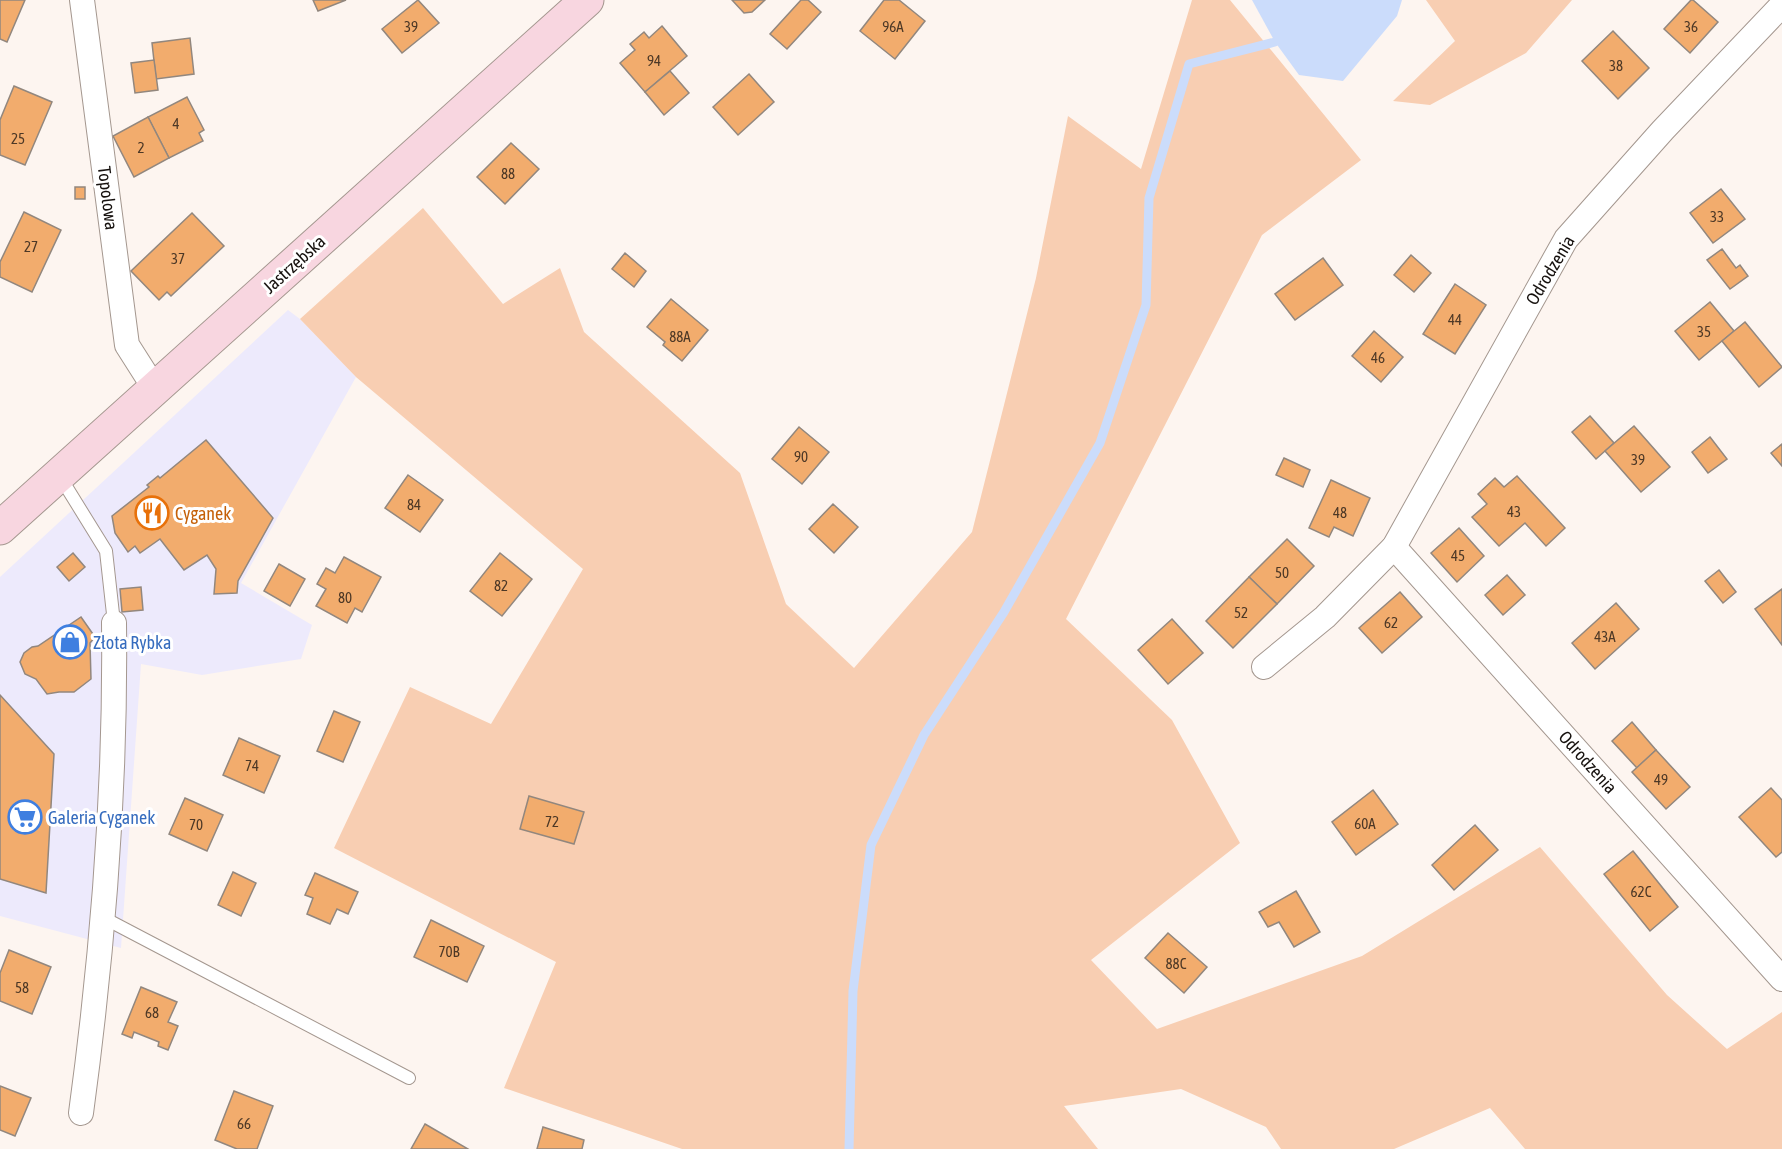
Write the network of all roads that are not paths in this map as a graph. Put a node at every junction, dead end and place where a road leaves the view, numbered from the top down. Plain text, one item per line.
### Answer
1 (82, 0) edge
2 (587, 0) edge
3 (1782, 5) edge
4 (155, 389) junction
5 (58, 474) junction
6 (0, 528) edge
7 (1394, 547) junction
8 (114, 623) joint
9 (1264, 667) dead end
10 (102, 917) junction
11 (1782, 979) edge
12 (409, 1078) dead end
13 (81, 1113) dead end

1 - 4 street, Topolowa
2 - 4 main road, Jastrzębska
3 - 7 street, Odrodzenia
4 - 5 main road, Jastrzębska
5 - 6 main road, Jastrzębska
5 - 8 lane
7 - 9 street, Odrodzenia
7 - 11 street, Odrodzenia
8 - 10 street
10 - 12 lane
10 - 13 street

